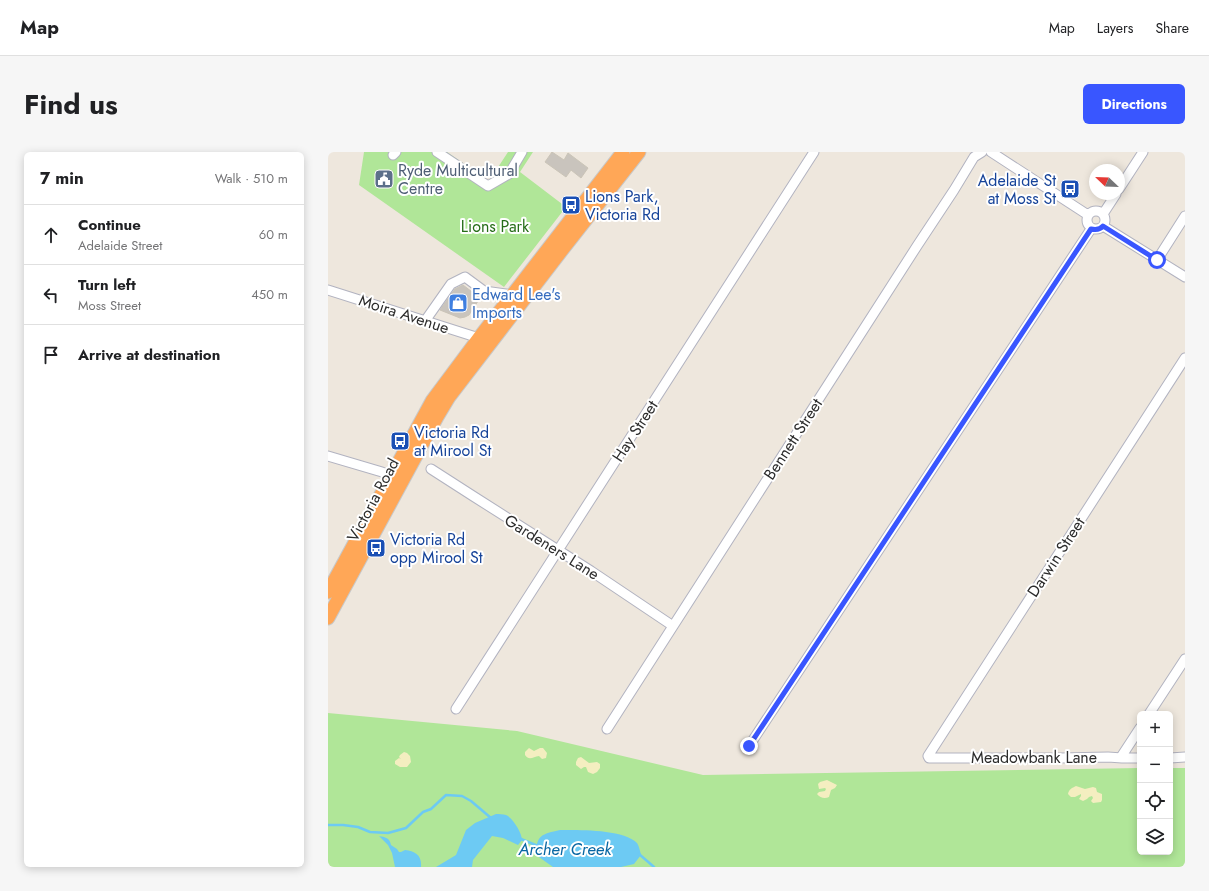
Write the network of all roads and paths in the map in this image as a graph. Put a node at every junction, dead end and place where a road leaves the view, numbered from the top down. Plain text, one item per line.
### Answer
1 (436, 152) edge
2 (522, 152) edge
3 (814, 152) edge
4 (982, 152) edge
5 (991, 152) edge
6 (1143, 152) edge
7 (622, 153) edge
8 (636, 157) edge
9 (1125, 180) edge
10 (1112, 200) edge
11 (1102, 214) junction
12 (1088, 215) junction
13 (1185, 216) edge
14 (1103, 226) junction
15 (1091, 229) junction
16 (1157, 260) junction
17 (1185, 277) edge
18 (328, 290) edge
19 (513, 294) junction
20 (425, 321) junction
21 (479, 338) junction
22 (1185, 358) edge
23 (328, 456) edge
24 (431, 468) dead end
25 (391, 476) junction
26 (558, 550) junction
27 (328, 592) edge
28 (328, 618) edge
29 (673, 626) junction
30 (1185, 659) edge
31 (456, 709) dead end
32 (1151, 711) edge
33 (607, 729) dead end
34 (1137, 733) edge
35 (749, 746) dead end
36 (928, 756) joint
37 (1185, 757) edge
38 (1121, 758) junction
39 (1137, 758) edge
40 (1173, 758) edge

1 - 2 street
3 - 26 street, Hay Street
4 - 29 street, Bennett Street
5 - 12 street
6 - 9 street
7 - 8 street
7 - 19 highway, Victoria Road
8 - 28 highway, Victoria Road
10 - 11 street
11 - 12 street
11 - 14 street
12 - 15 street
13 - 16 street
14 - 15 street
14 - 16 street
15 - 35 street
16 - 17 street
18 - 20 street, Moira Avenue
19 - 20 street
19 - 21 highway, Victoria Road
20 - 21 street, Moira Avenue
21 - 25 highway, Victoria Road
22 - 36 street, Darwin Street
23 - 25 street
24 - 26 street, Gardeners Lane
25 - 27 highway, Victoria Road
26 - 29 street, Gardeners Lane
26 - 31 street, Hay Street
29 - 33 street, Bennett Street
30 - 32 street
34 - 38 street
36 - 38 street, Meadowbank Lane
37 - 40 street
38 - 39 street, Meadowbank Lane

